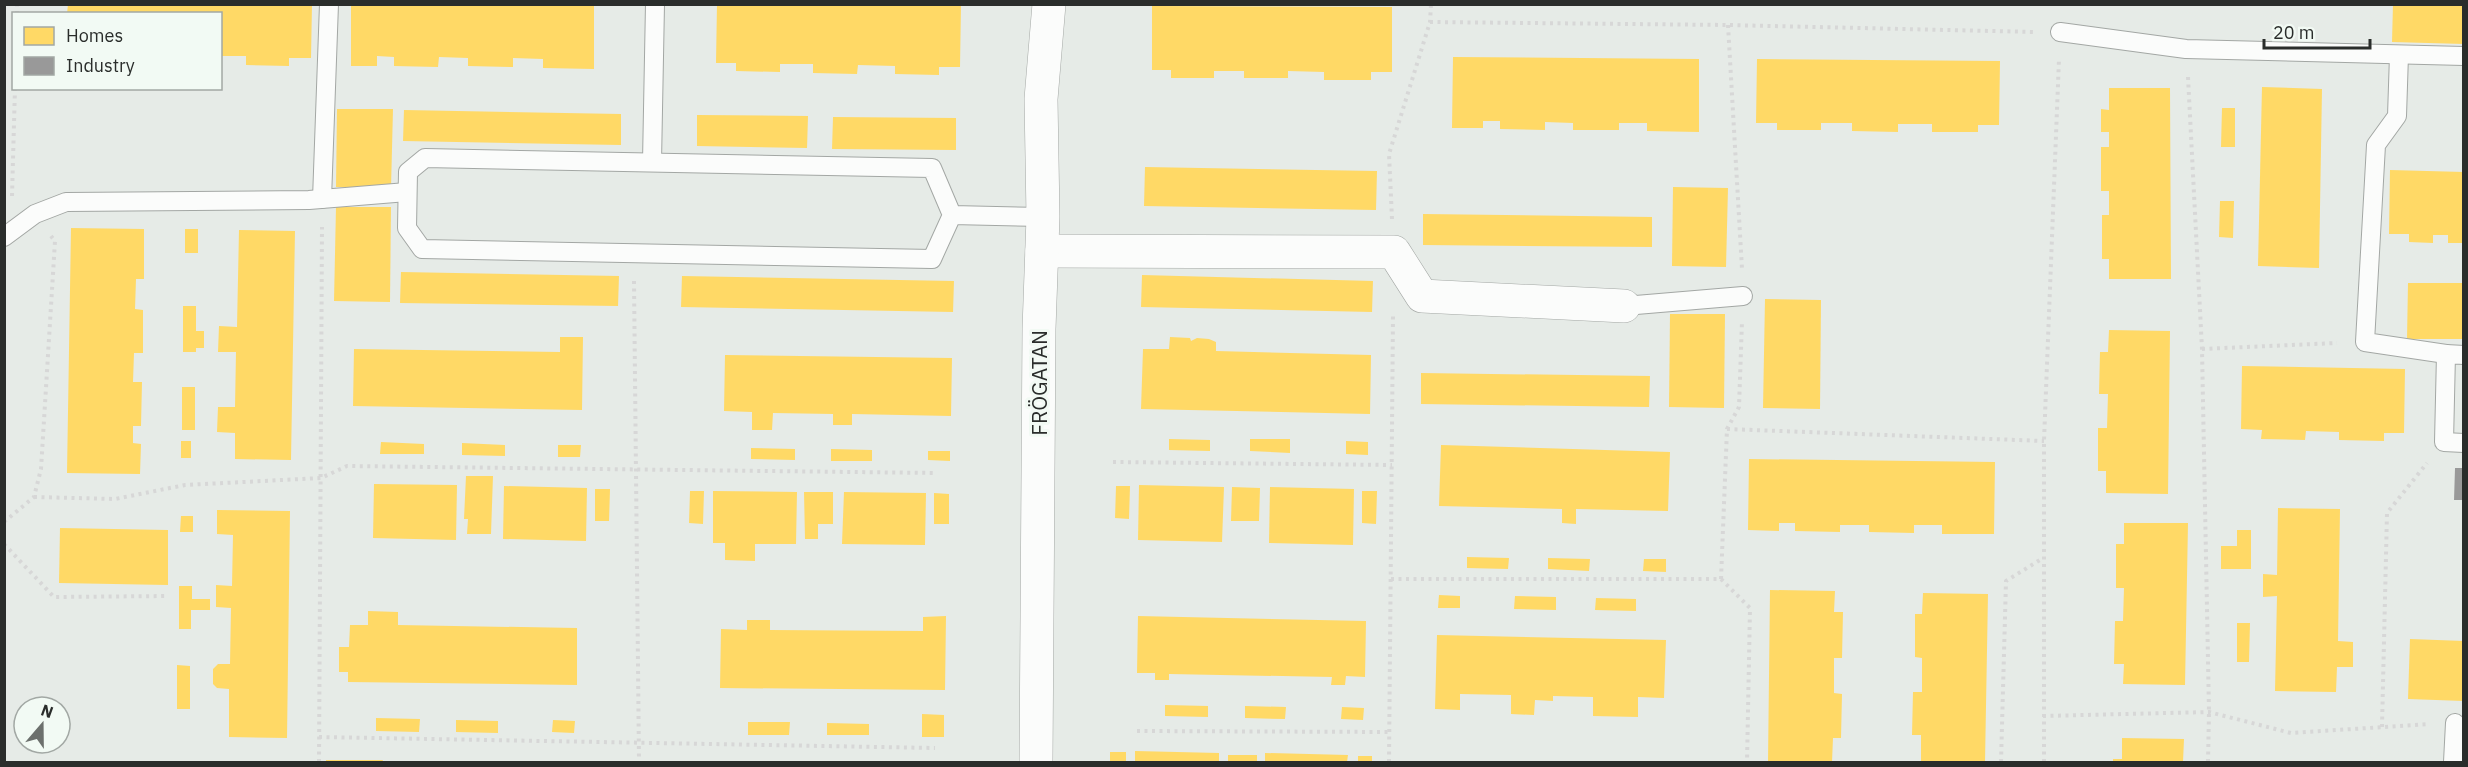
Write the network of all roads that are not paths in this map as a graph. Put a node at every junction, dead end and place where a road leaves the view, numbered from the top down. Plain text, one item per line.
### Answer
1 (330, 4) edge
2 (655, 4) edge
3 (1049, 4) edge
4 (2060, 32) road end
5 (2399, 55) junction
6 (2463, 56) edge
7 (652, 162) junction
8 (407, 192) junction
9 (322, 199) junction
10 (952, 215) junction
11 (1043, 217) junction
12 (4, 237) edge
13 (1042, 251) junction
14 (1743, 296) road end
15 (1624, 306) joint
16 (2455, 354) edge
17 (2463, 442) edge
18 (2455, 723) road end
19 (1036, 762) edge
20 (2453, 762) edge

1 - 9 lane
2 - 7 lane
3 - 11 street, FRÖGATAN
4 - 5 lane
5 - 6 lane
5 - 16 lane
7 - 8 lane
7 - 10 lane
8 - 9 lane
8 - 10 lane
9 - 12 lane
10 - 11 lane
11 - 13 street, FRÖGATAN
13 - 15 street
13 - 19 street, FRÖGATAN
14 - 15 lane
16 - 17 lane
18 - 20 lane

